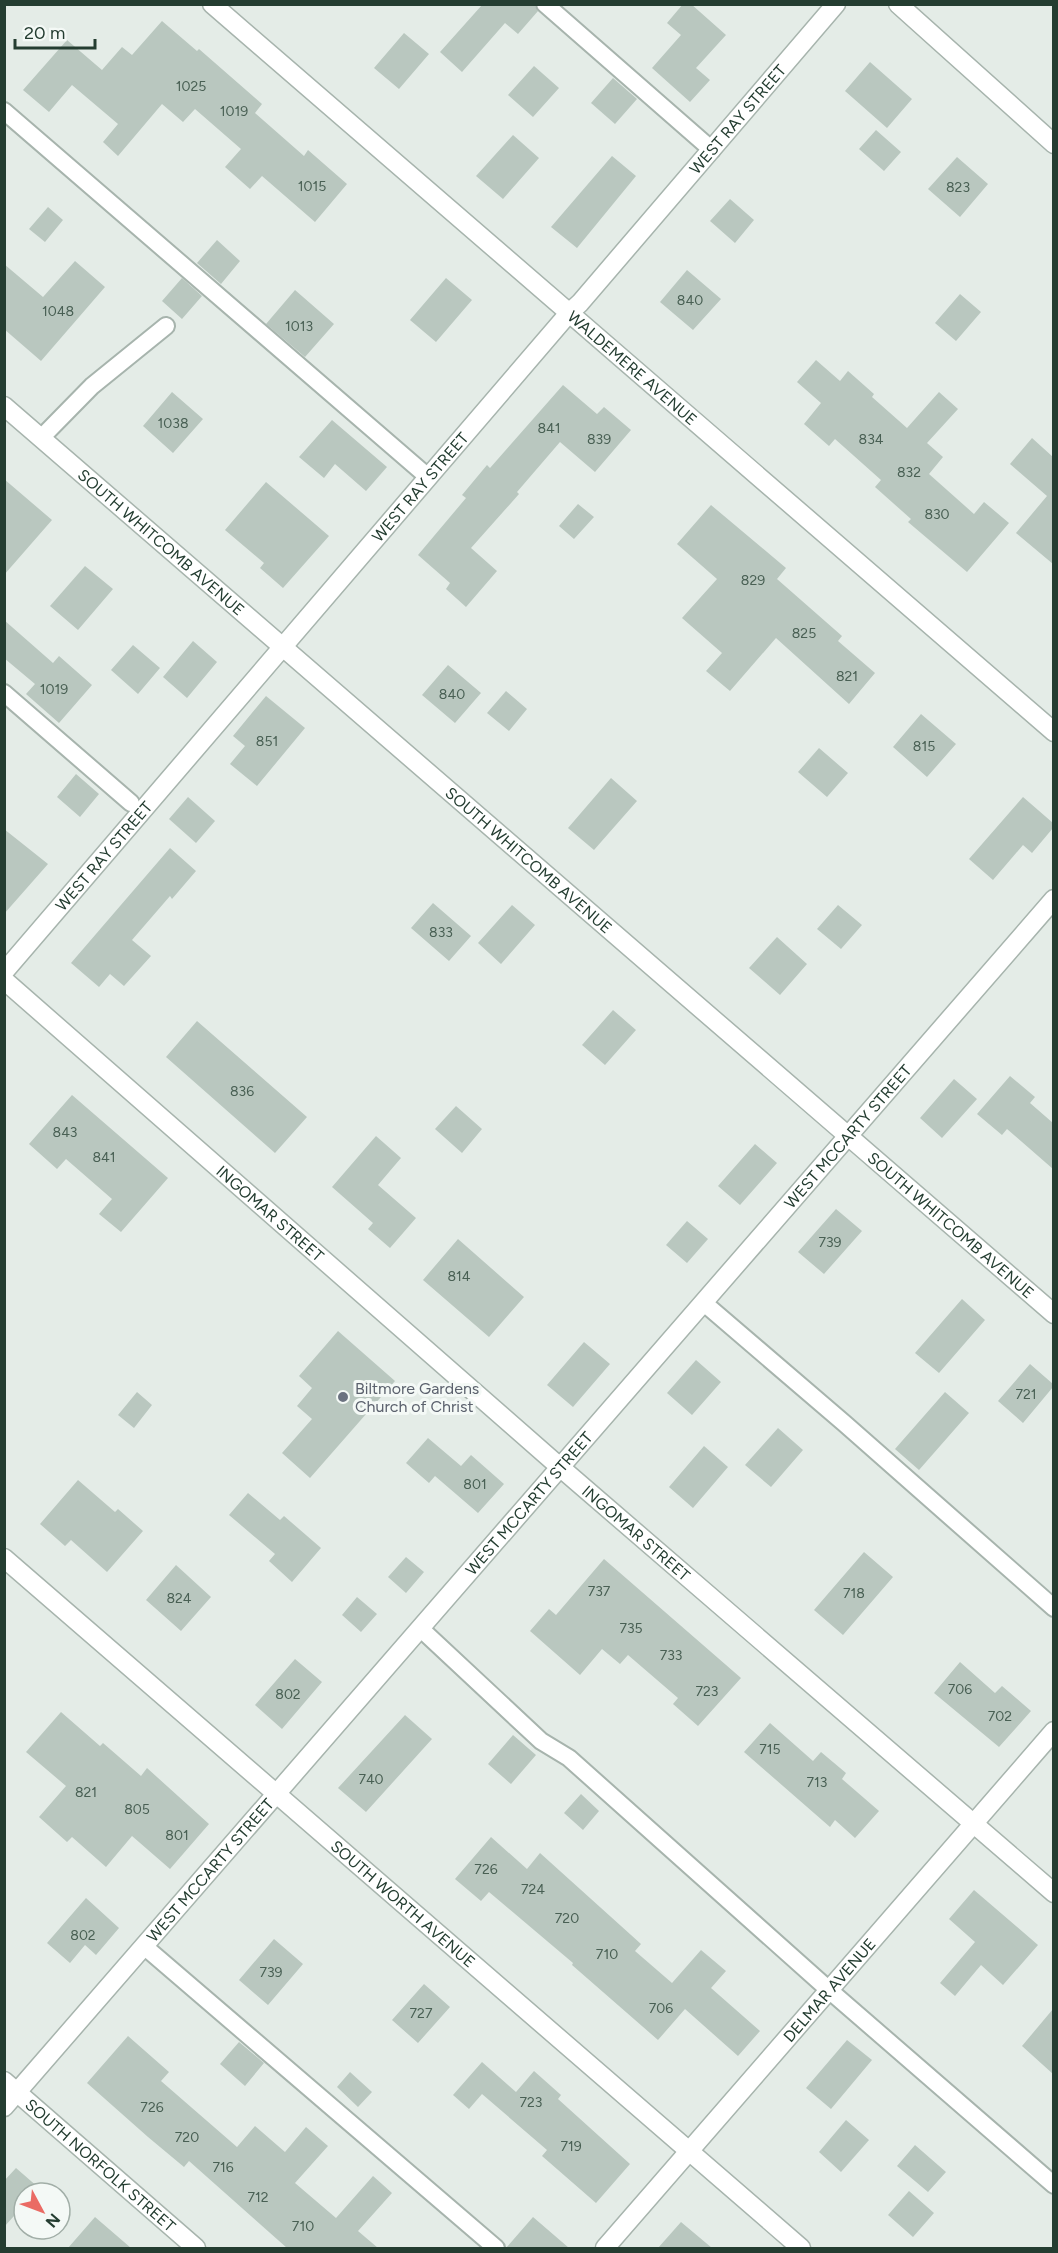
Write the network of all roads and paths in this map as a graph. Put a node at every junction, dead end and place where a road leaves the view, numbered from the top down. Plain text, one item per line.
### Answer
1 (212, 4) edge
2 (544, 4) edge
3 (836, 4) edge
4 (898, 4) edge
5 (4, 111) edge
6 (1053, 144) edge
7 (712, 150) junction
8 (569, 313) junction
9 (166, 326) dead end
10 (4, 406) edge
11 (41, 438) junction
12 (428, 477) junction
13 (282, 648) junction
14 (4, 693) edge
15 (1053, 732) edge
16 (131, 803) dead end
17 (1053, 899) edge
18 (4, 972) edge
19 (4, 980) edge
20 (847, 1136) junction
21 (704, 1303) junction
22 (1053, 1314) edge
23 (561, 1468) junction
24 (4, 1558) edge
25 (1053, 1608) edge
26 (421, 1629) junction
27 (1053, 1731) edge
28 (278, 1795) junction
29 (973, 1824) junction
30 (1053, 1893) edge
31 (145, 1947) junction
32 (829, 1990) junction
33 (11, 2087) edge
34 (4, 2107) edge
35 (689, 2151) junction
36 (1053, 2185) edge
37 (196, 2248) edge
38 (496, 2248) edge
39 (605, 2248) edge
40 (801, 2248) edge

1 - 8 street, WALDEMERE AVENUE
2 - 7 lane
3 - 7 street, WEST RAY STREET
4 - 6 street
5 - 12 lane
7 - 8 street, WEST RAY STREET
8 - 12 street, WEST RAY STREET
8 - 15 street, WALDEMERE AVENUE
9 - 11 lane
10 - 11 street, SOUTH WHITCOMB AVENUE
11 - 13 street, SOUTH WHITCOMB AVENUE
12 - 13 street, WEST RAY STREET
13 - 18 street, WEST RAY STREET
13 - 20 street, SOUTH WHITCOMB AVENUE
14 - 16 lane
17 - 20 street, WEST MCCARTY STREET
19 - 23 street, INGOMAR STREET
20 - 21 street, WEST MCCARTY STREET
20 - 22 street, SOUTH WHITCOMB AVENUE
21 - 23 street, WEST MCCARTY STREET
21 - 25 lane
23 - 26 street, WEST MCCARTY STREET
23 - 29 street, INGOMAR STREET
24 - 28 street, SOUTH WORTH AVENUE
26 - 28 street, WEST MCCARTY STREET
26 - 32 lane
27 - 29 street, DELMAR AVENUE
28 - 31 street, WEST MCCARTY STREET
28 - 35 street, SOUTH WORTH AVENUE
29 - 30 street, INGOMAR STREET
29 - 32 street, DELMAR AVENUE
31 - 33 street, WEST MCCARTY STREET
31 - 38 lane
32 - 35 street, DELMAR AVENUE
32 - 36 lane
33 - 34 street, WEST MCCARTY STREET
33 - 37 street, SOUTH NORFOLK STREET
35 - 39 street, DELMAR AVENUE
35 - 40 street, SOUTH WORTH AVENUE

